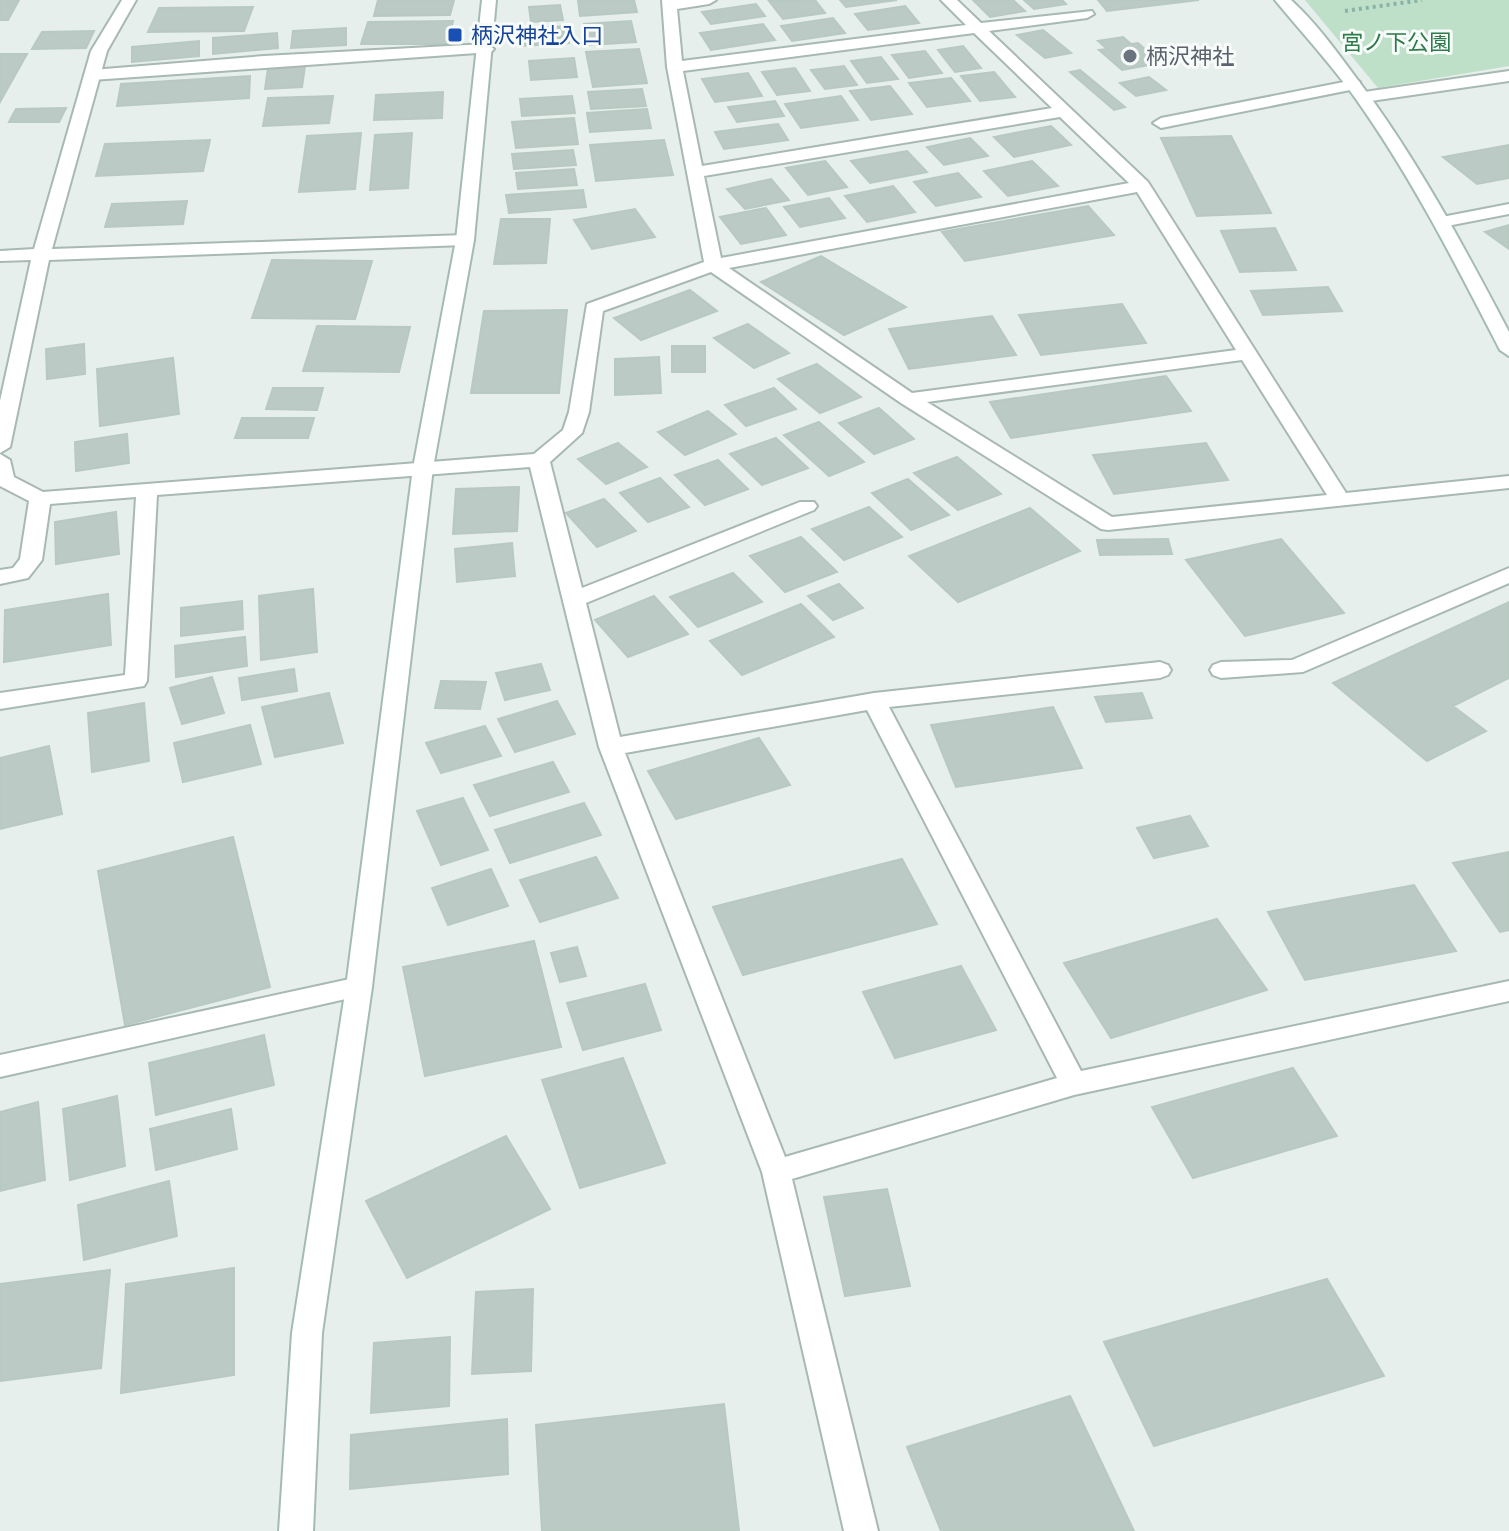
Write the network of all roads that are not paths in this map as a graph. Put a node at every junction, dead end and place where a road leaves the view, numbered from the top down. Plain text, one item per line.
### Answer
1 (129, 0) edge
2 (489, 0) edge
3 (709, 0) edge
4 (948, 0) edge
5 (1074, 0) edge
6 (1282, 0) edge
7 (669, 3) edge
8 (978, 28) junction
9 (486, 49) junction
10 (675, 67) junction
11 (92, 75) junction
12 (1509, 76) edge
13 (1359, 91) junction
14 (1066, 111) junction
15 (1161, 123) dead end
16 (697, 172) junction
17 (1142, 186) junction
18 (1509, 209) edge
19 (1442, 222) junction
20 (465, 240) junction
21 (41, 255) junction
22 (0, 256) edge
23 (713, 265) junction
24 (1509, 350) edge
25 (1246, 354) junction
26 (908, 399) junction
27 (0, 447) edge
28 (0, 460) edge
29 (539, 460) junction
30 (423, 468) junction
31 (1509, 482) edge
32 (147, 491) junction
33 (40, 498) junction
34 (1341, 501) junction
35 (807, 506) dead end
36 (1509, 575) edge
37 (0, 577) edge
38 (573, 600) junction
39 (1160, 670) dead end
40 (1221, 670) dead end
41 (0, 701) edge
42 (874, 701) junction
43 (611, 747) junction
44 (359, 987) junction
45 (1509, 991) edge
46 (0, 1066) edge
47 (1074, 1084) junction
48 (776, 1172) junction
49 (296, 1531) edge
50 (861, 1531) edge

1 - 11 street
2 - 9 street
3 - 7 street
4 - 8 street
5 - 8 street
6 - 13 street
7 - 10 street
8 - 10 street
8 - 14 street
9 - 11 street
9 - 20 street
10 - 16 street
11 - 21 street
12 - 13 street
13 - 15 street
13 - 19 street
14 - 16 street
14 - 17 street
16 - 23 street
17 - 23 street
17 - 25 street
18 - 19 street
19 - 24 street
20 - 21 street
20 - 30 street
21 - 22 street
21 - 27 street
23 - 26 street
23 - 29 street
25 - 26 street
25 - 34 street
26 - 34 street
28 - 33 street
29 - 30 street
29 - 38 street
30 - 32 street
30 - 44 street
31 - 34 street
32 - 33 street
32 - 41 street
33 - 37 street
35 - 38 street
36 - 40 street
38 - 43 street
39 - 42 street
42 - 43 street
42 - 47 street
43 - 48 street
44 - 46 street
44 - 49 street
45 - 47 street
47 - 48 street
48 - 50 street

